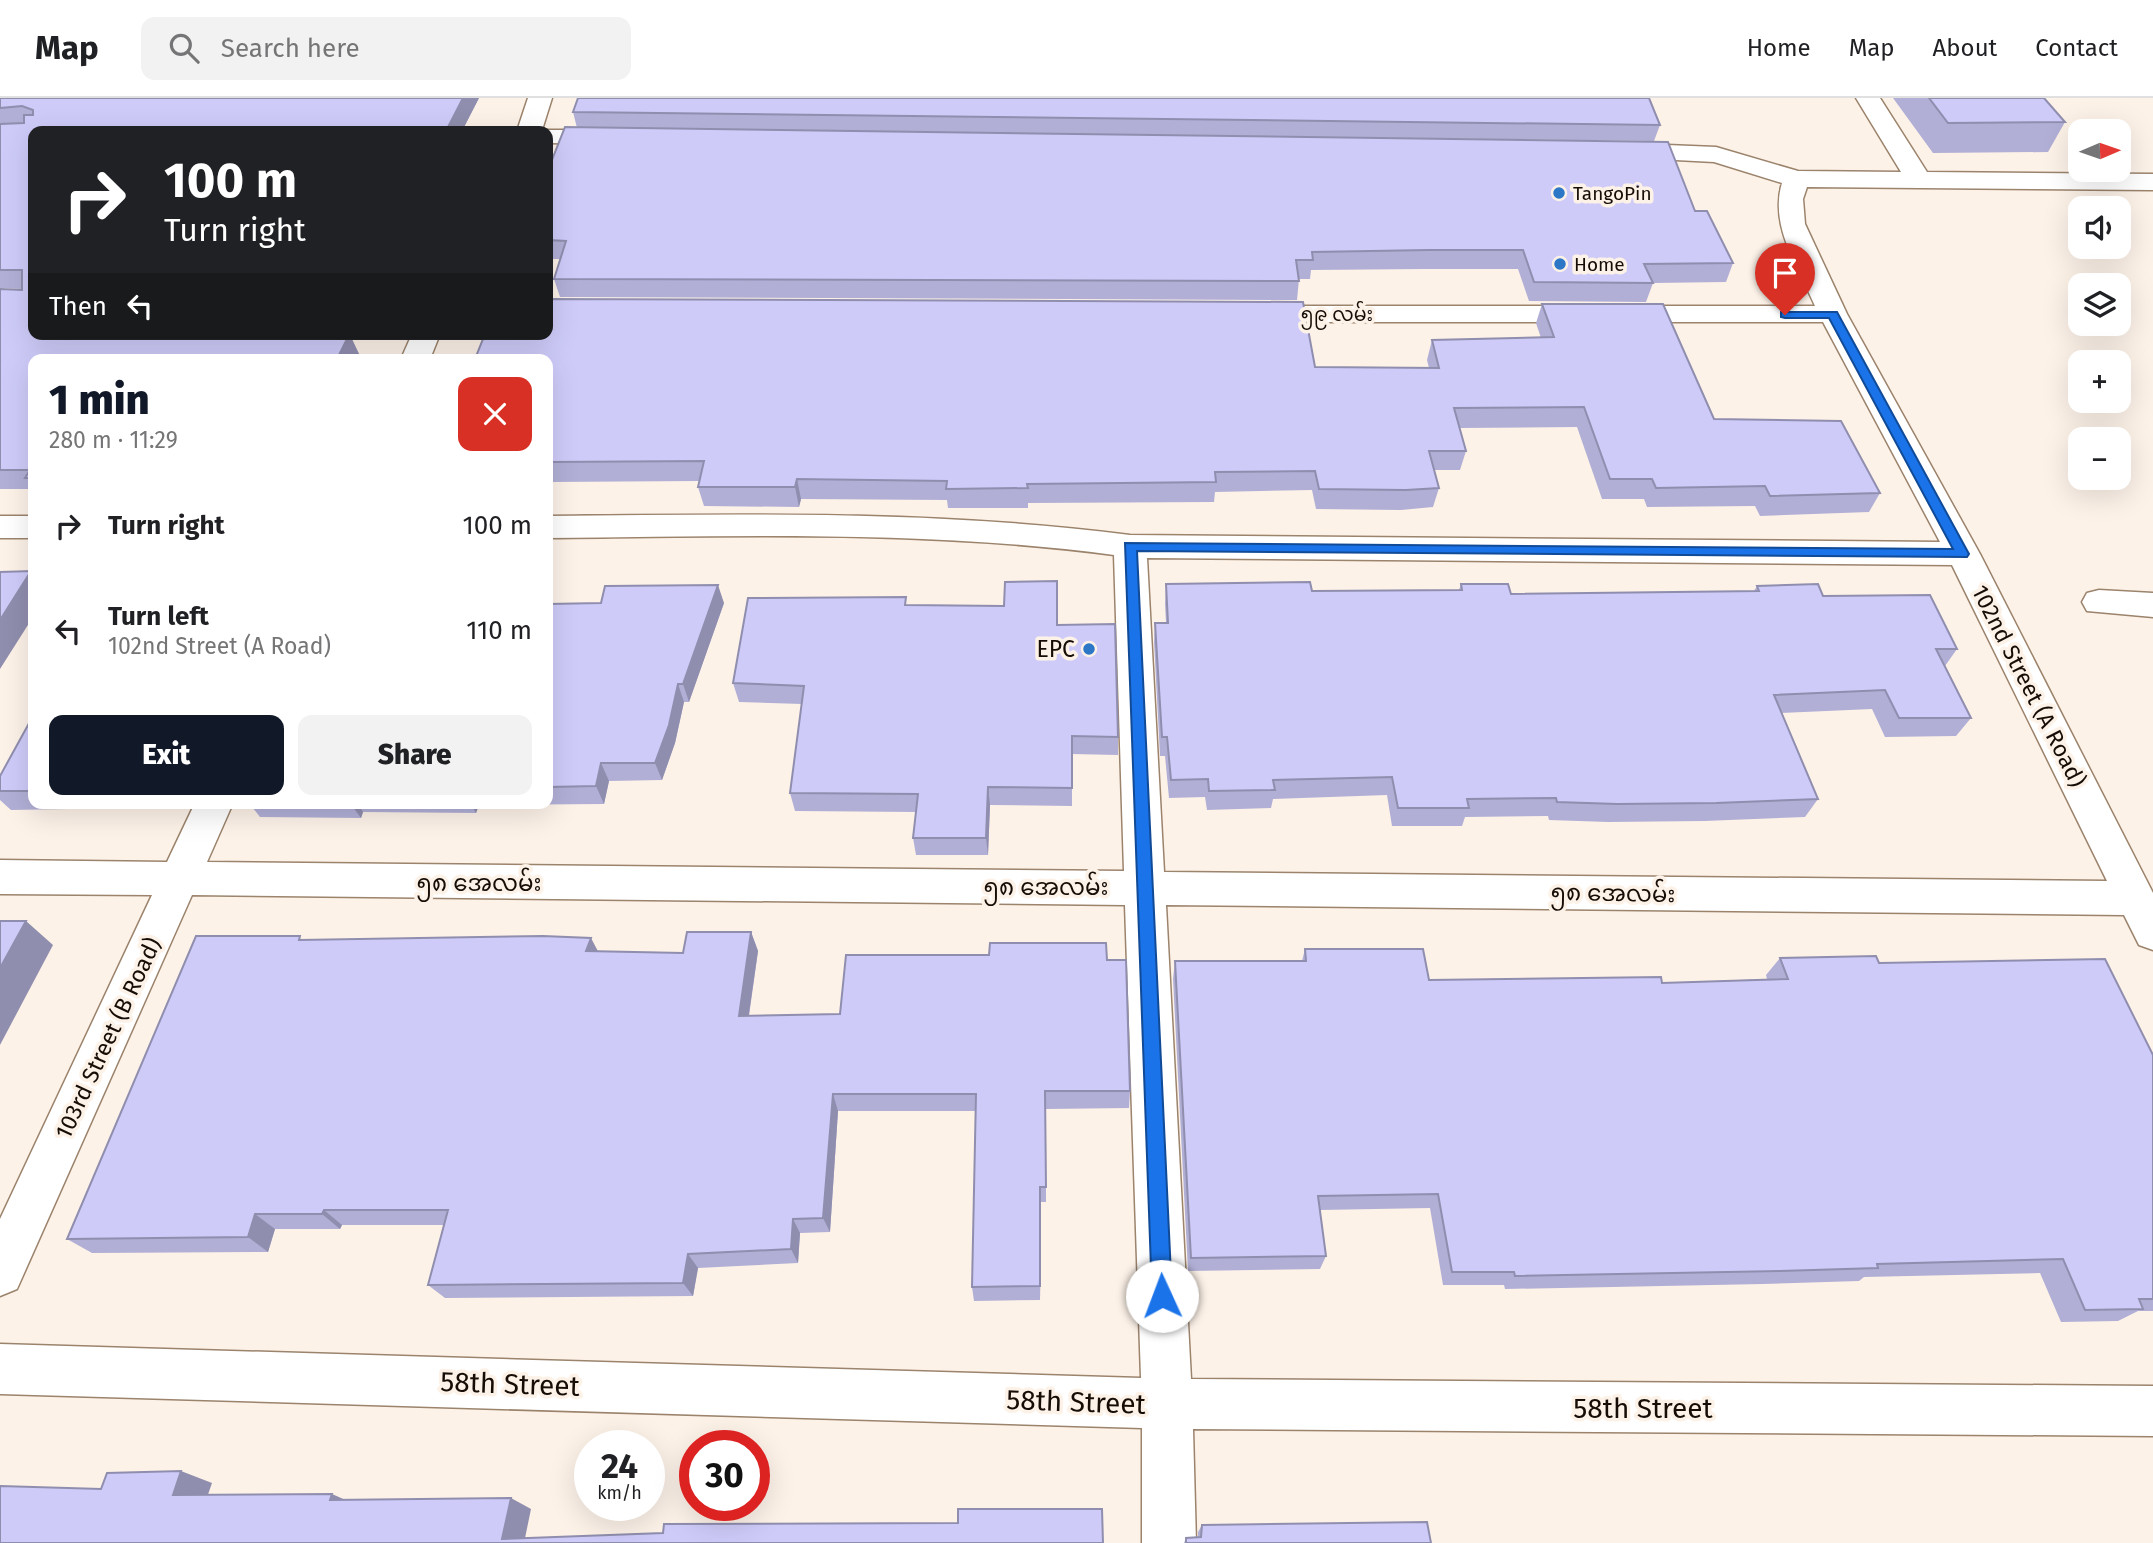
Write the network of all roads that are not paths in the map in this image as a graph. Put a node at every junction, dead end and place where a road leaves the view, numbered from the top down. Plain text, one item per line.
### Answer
1 (540, 98) edge
2 (1868, 98) edge
3 (531, 126) edge
4 (553, 136) edge
5 (644, 137) edge
6 (1600, 150) edge
7 (1796, 179) junction
8 (1919, 180) junction
9 (2153, 182) edge
10 (1231, 313) edge
11 (1833, 314) junction
12 (0, 527) edge
13 (28, 527) edge
14 (553, 527) edge
15 (1130, 546) junction
16 (1963, 554) junction
17 (2099, 602) dead end
18 (2153, 605) edge
19 (211, 809) edge
20 (0, 877) edge
21 (180, 880) junction
22 (1146, 888) junction
23 (2135, 898) junction
24 (2153, 933) edge
25 (0, 1272) edge
26 (0, 1369) edge
27 (1167, 1404) junction
28 (2153, 1411) edge
29 (1169, 1543) edge

1 - 3 street
2 - 8 street
4 - 5 street
6 - 7 street
7 - 8 street
7 - 11 street, 102nd Street (A Road)
8 - 9 street
10 - 11 street, ၅၉ လမ်း
11 - 16 street, 102nd Street (A Road)
12 - 13 street
14 - 15 street
15 - 16 street
15 - 22 street
16 - 23 street, 102nd Street (A Road)
17 - 18 street
19 - 21 street, 103rd Street (B Road)
20 - 21 street, ၅၈ အေလမ်း
21 - 22 street, ၅၈ အေလမ်း
21 - 25 street, 103rd Street (B Road)
22 - 23 street, ၅၈ အေလမ်း
22 - 27 street
23 - 24 street, 102nd Street (A Road)
26 - 27 street, 58th Street
27 - 28 street, 58th Street
27 - 29 street

